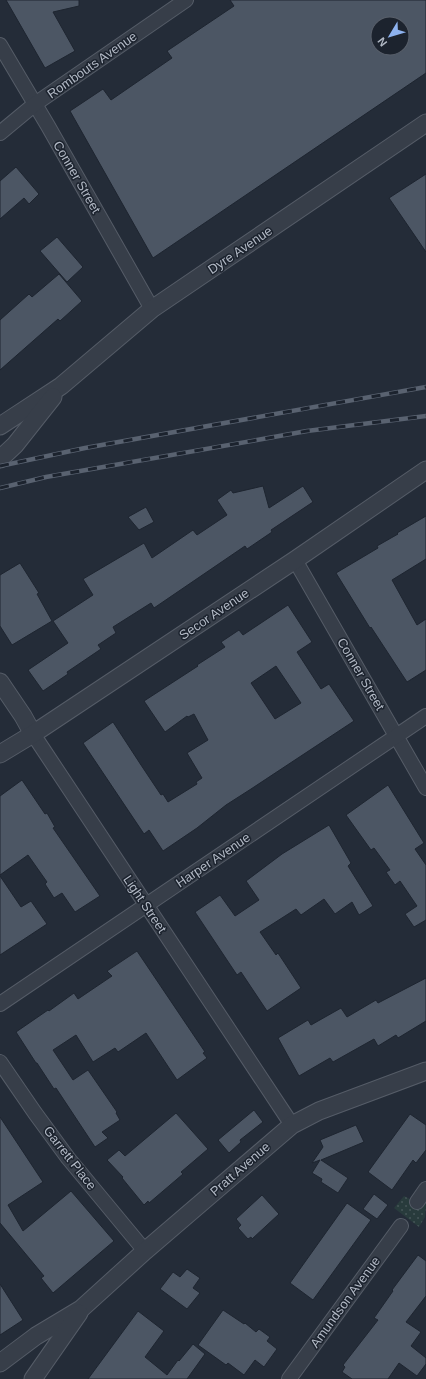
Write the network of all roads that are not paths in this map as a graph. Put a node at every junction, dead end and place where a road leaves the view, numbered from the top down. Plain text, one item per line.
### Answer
1 (186, 0) edge
2 (0, 45) edge
3 (36, 104) junction
4 (426, 123) edge
5 (0, 133) edge
6 (152, 309) junction
7 (61, 386) junction
8 (0, 426) edge
9 (0, 459) edge
10 (426, 470) edge
11 (295, 560) junction
12 (0, 682) edge
13 (426, 716) edge
14 (33, 734) junction
15 (397, 736) junction
16 (0, 754) edge
17 (426, 788) edge
18 (146, 905) junction
19 (0, 1004) edge
20 (0, 1062) edge
21 (426, 1071) edge
22 (292, 1125) junction
23 (426, 1189) edge
24 (417, 1202) dead end
25 (401, 1226) dead end
26 (145, 1250) junction
27 (81, 1310) junction
28 (0, 1362) edge
29 (33, 1379) edge
30 (289, 1379) edge

1 - 3 street, Rombouts Avenue
2 - 3 street, Conner Street
3 - 5 street, Rombouts Avenue
3 - 6 street, Conner Street
4 - 6 street, Dyre Avenue
6 - 7 street, Dyre Avenue
7 - 8 street, Dyre Avenue
7 - 9 street, Dyre Avenue
10 - 11 street, Secor Avenue
11 - 14 street, Secor Avenue
11 - 15 street, Conner Street
12 - 14 street, Light Street
13 - 15 street, Harper Avenue
14 - 16 street, Secor Avenue
14 - 18 street, Light Street
15 - 17 street, Conner Street
15 - 18 street, Harper Avenue
18 - 19 street, Harper Avenue
18 - 22 street, Light Street
20 - 26 street, Garrett Place
21 - 22 street, Pratt Avenue
22 - 26 street, Pratt Avenue
23 - 24 street
25 - 30 street, Amundson Avenue
26 - 27 street, Pratt Avenue
27 - 28 street, Pratt Avenue
27 - 29 street, Pratt Avenue

